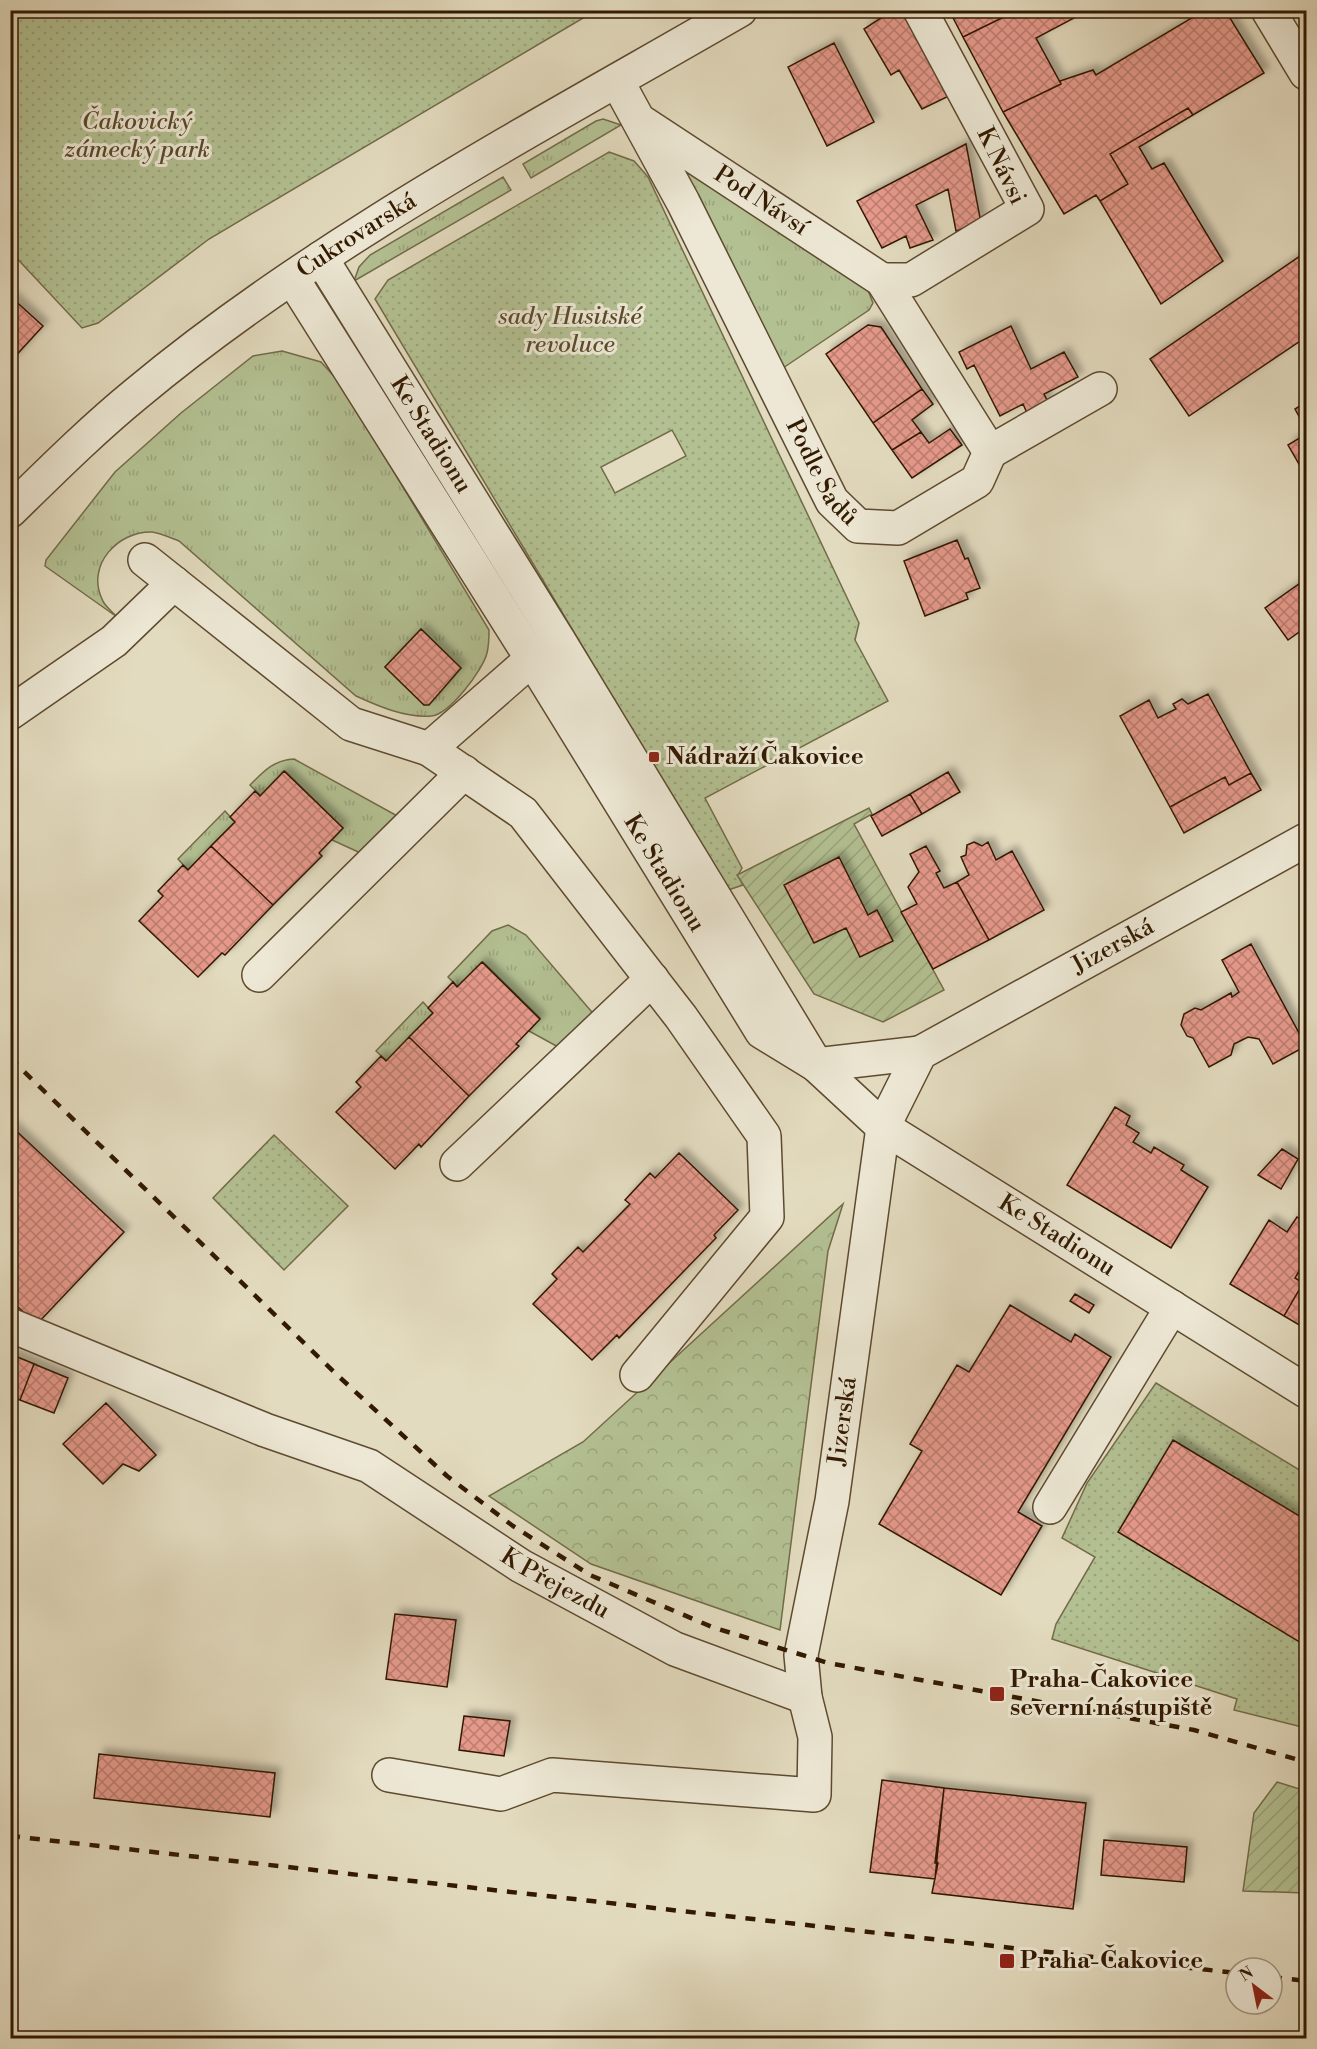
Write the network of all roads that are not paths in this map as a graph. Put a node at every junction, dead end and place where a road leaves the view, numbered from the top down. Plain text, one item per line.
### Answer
1 (740, 10) edge
2 (920, 10) edge
3 (1268, 10) edge
4 (1306, 73) edge
5 (617, 81) junction
6 (640, 121) junction
7 (321, 258) junction
8 (292, 278) junction
9 (882, 280) junction
10 (1100, 389) dead end
11 (990, 452) junction
12 (10, 512) edge
13 (145, 560) dead end
14 (174, 583) junction
15 (559, 641) junction
16 (532, 659) junction
17 (10, 713) edge
18 (429, 749) junction
19 (464, 772) junction
20 (1306, 840) edge
21 (259, 975) dead end
22 (652, 979) junction
23 (920, 1053) junction
24 (816, 1065) junction
25 (883, 1126) junction
26 (457, 1164) dead end
27 (1172, 1306) junction
28 (10, 1325) edge
29 (637, 1375) dead end
30 (1306, 1391) edge
31 (1050, 1507) dead end
32 (805, 1697) junction
33 (389, 1774) dead end

1 - 5 street, Cukrovarská
2 - 9 street, K Návsi
3 - 4 street
5 - 6 street, Podle Sadů
5 - 7 street, Cukrovarská
6 - 9 street, Pod Návsí
6 - 11 street, Podle Sadů
7 - 8 street, Cukrovarská
7 - 15 street, Ke Stadionu
8 - 12 street, Cukrovarská
8 - 16 street, Ke Stadionu
9 - 11 street
10 - 11 street
13 - 14 street
14 - 17 street
14 - 18 street
15 - 16 street
15 - 24 street, Ke Stadionu
16 - 18 street
16 - 24 street, Ke Stadionu
18 - 19 street
19 - 21 street
19 - 22 street
20 - 23 street, Jizerská
22 - 26 street
22 - 29 street
23 - 24 street, Jizerská
23 - 25 street, Jizerská
24 - 25 street, Ke Stadionu
25 - 27 street, Ke Stadionu
25 - 32 street, Jizerská
27 - 30 street, Ke Stadionu
27 - 31 street
28 - 32 street, K Přejezdu
32 - 33 street, Jizerská

